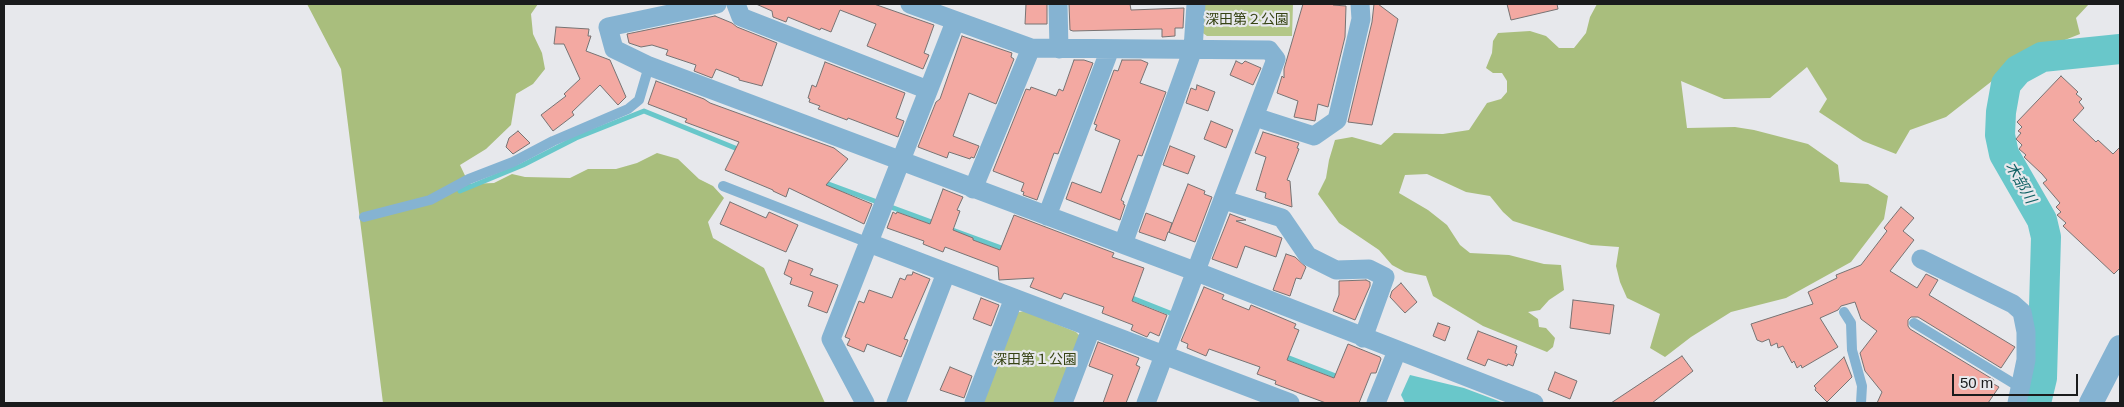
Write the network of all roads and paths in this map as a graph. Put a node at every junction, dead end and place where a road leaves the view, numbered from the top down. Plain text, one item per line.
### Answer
1 (717, 4) edge
2 (736, 4) edge
3 (910, 4) edge
4 (1058, 4) edge
5 (1196, 4) edge
6 (1360, 4) edge
7 (955, 22) junction
8 (1031, 48) junction
9 (1059, 49) junction
10 (1110, 49) junction
11 (1193, 49) junction
12 (649, 66) junction
13 (928, 90) junction
14 (1255, 117) junction
15 (900, 161) junction
16 (723, 186) dead end
17 (974, 189) junction
18 (1224, 200) junction
19 (1047, 216) junction
20 (364, 217) dead end
21 (869, 242) junction
22 (1122, 244) junction
23 (1921, 259) dead end
24 (1197, 272) junction
25 (946, 273) junction
26 (1014, 298) junction
27 (1844, 312) dead end
28 (1914, 324) dead end
29 (1091, 329) junction
30 (1363, 338) junction
31 (2120, 347) edge
32 (1397, 351) junction
33 (1164, 356) junction
34 (2019, 396) edge
35 (866, 403) edge
36 (896, 403) edge
37 (974, 403) edge
38 (1063, 403) edge
39 (1146, 403) edge
40 (1290, 403) edge
41 (1376, 403) edge
42 (1534, 403) edge
43 (1861, 403) edge
44 (2091, 403) edge

1 - 12 street
2 - 13 street
3 - 7 street
4 - 9 street
5 - 11 street
6 - 14 street
7 - 8 street
7 - 13 street
8 - 9 street
8 - 17 street
9 - 10 street
10 - 11 street
10 - 19 street
11 - 14 street
11 - 22 street
12 - 15 street
12 - 20 lane
13 - 15 street
14 - 18 street
15 - 17 street
15 - 21 street
16 - 21 lane
17 - 19 street
18 - 24 street
18 - 30 street
19 - 22 street
21 - 25 street
21 - 35 street
22 - 24 street
23 - 34 street
24 - 30 street
24 - 33 street
25 - 26 street
25 - 36 street
26 - 29 street
26 - 37 street
27 - 43 lane
28 - 34 lane
29 - 33 street
29 - 38 street
30 - 32 street
31 - 44 street
32 - 41 street
32 - 42 street
33 - 39 street
33 - 40 street

